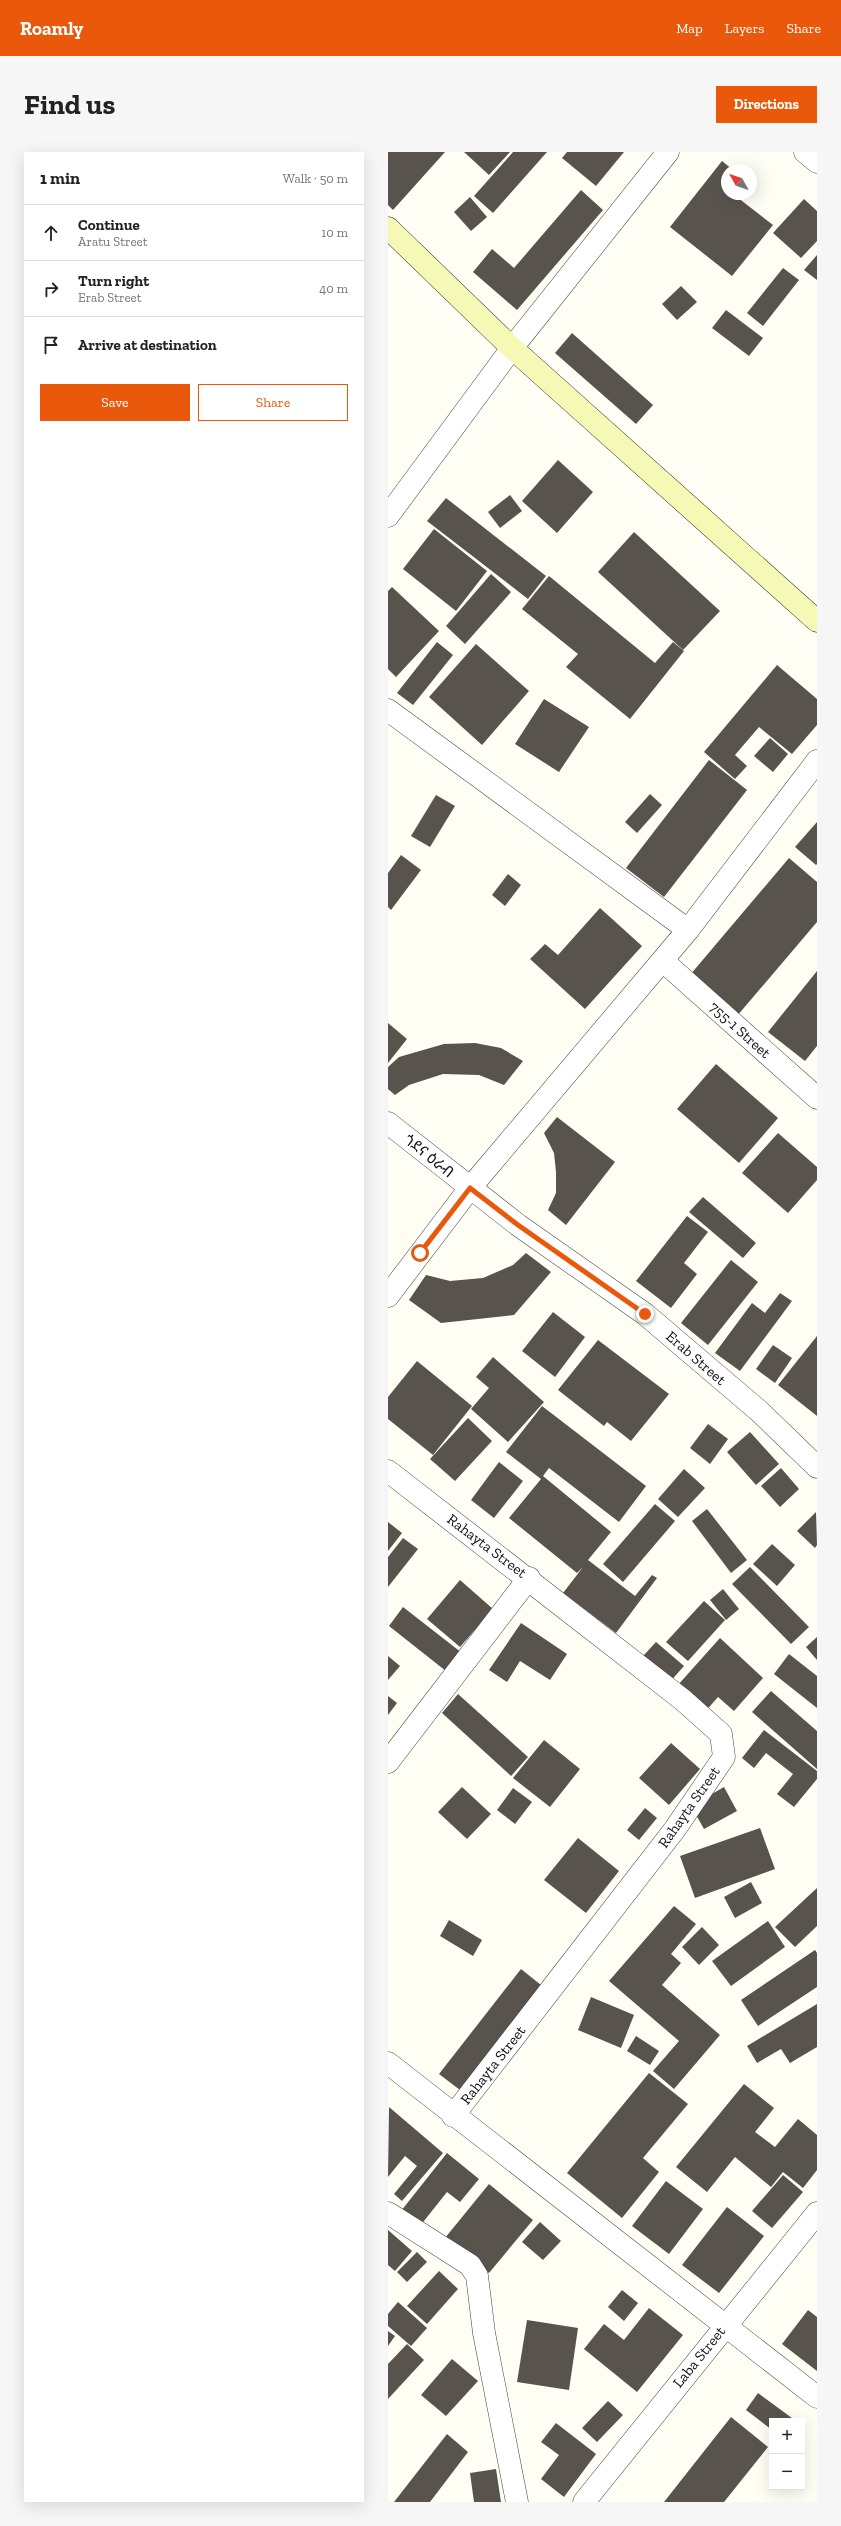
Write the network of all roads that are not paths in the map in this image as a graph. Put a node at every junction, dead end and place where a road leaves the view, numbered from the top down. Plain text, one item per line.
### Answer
1 (668, 152) edge
2 (805, 152) edge
3 (817, 162) edge
4 (388, 228) edge
5 (512, 348) junction
6 (388, 516) edge
7 (817, 621) edge
8 (388, 710) edge
9 (817, 761) edge
10 (688, 930) junction
11 (663, 961) junction
12 (817, 1098) edge
13 (388, 1123) edge
14 (470, 1188) junction
15 (388, 1296) edge
16 (817, 1467) edge
17 (388, 1471) edge
18 (529, 1578) junction
19 (388, 1762) edge
20 (389, 2068) edge
21 (453, 2116) junction
22 (388, 2213) edge
23 (817, 2214) edge
24 (725, 2325) junction
25 (817, 2397) edge
26 (517, 2502) edge
27 (584, 2502) edge

1 - 5 street
2 - 3 street
4 - 5 street
5 - 6 street
5 - 7 street
8 - 10 street
9 - 10 street
10 - 11 street
11 - 12 street, 755-1 Street
11 - 14 street
13 - 14 street, ጎደና ዕራብ
14 - 15 street
14 - 16 street, Erab Street
17 - 18 street, Rahayta Street
18 - 19 street
18 - 21 street, Rahayta Street
20 - 21 street
21 - 24 street
22 - 26 street
23 - 24 street, Laba Street
24 - 25 street
24 - 27 street, Laba Street

